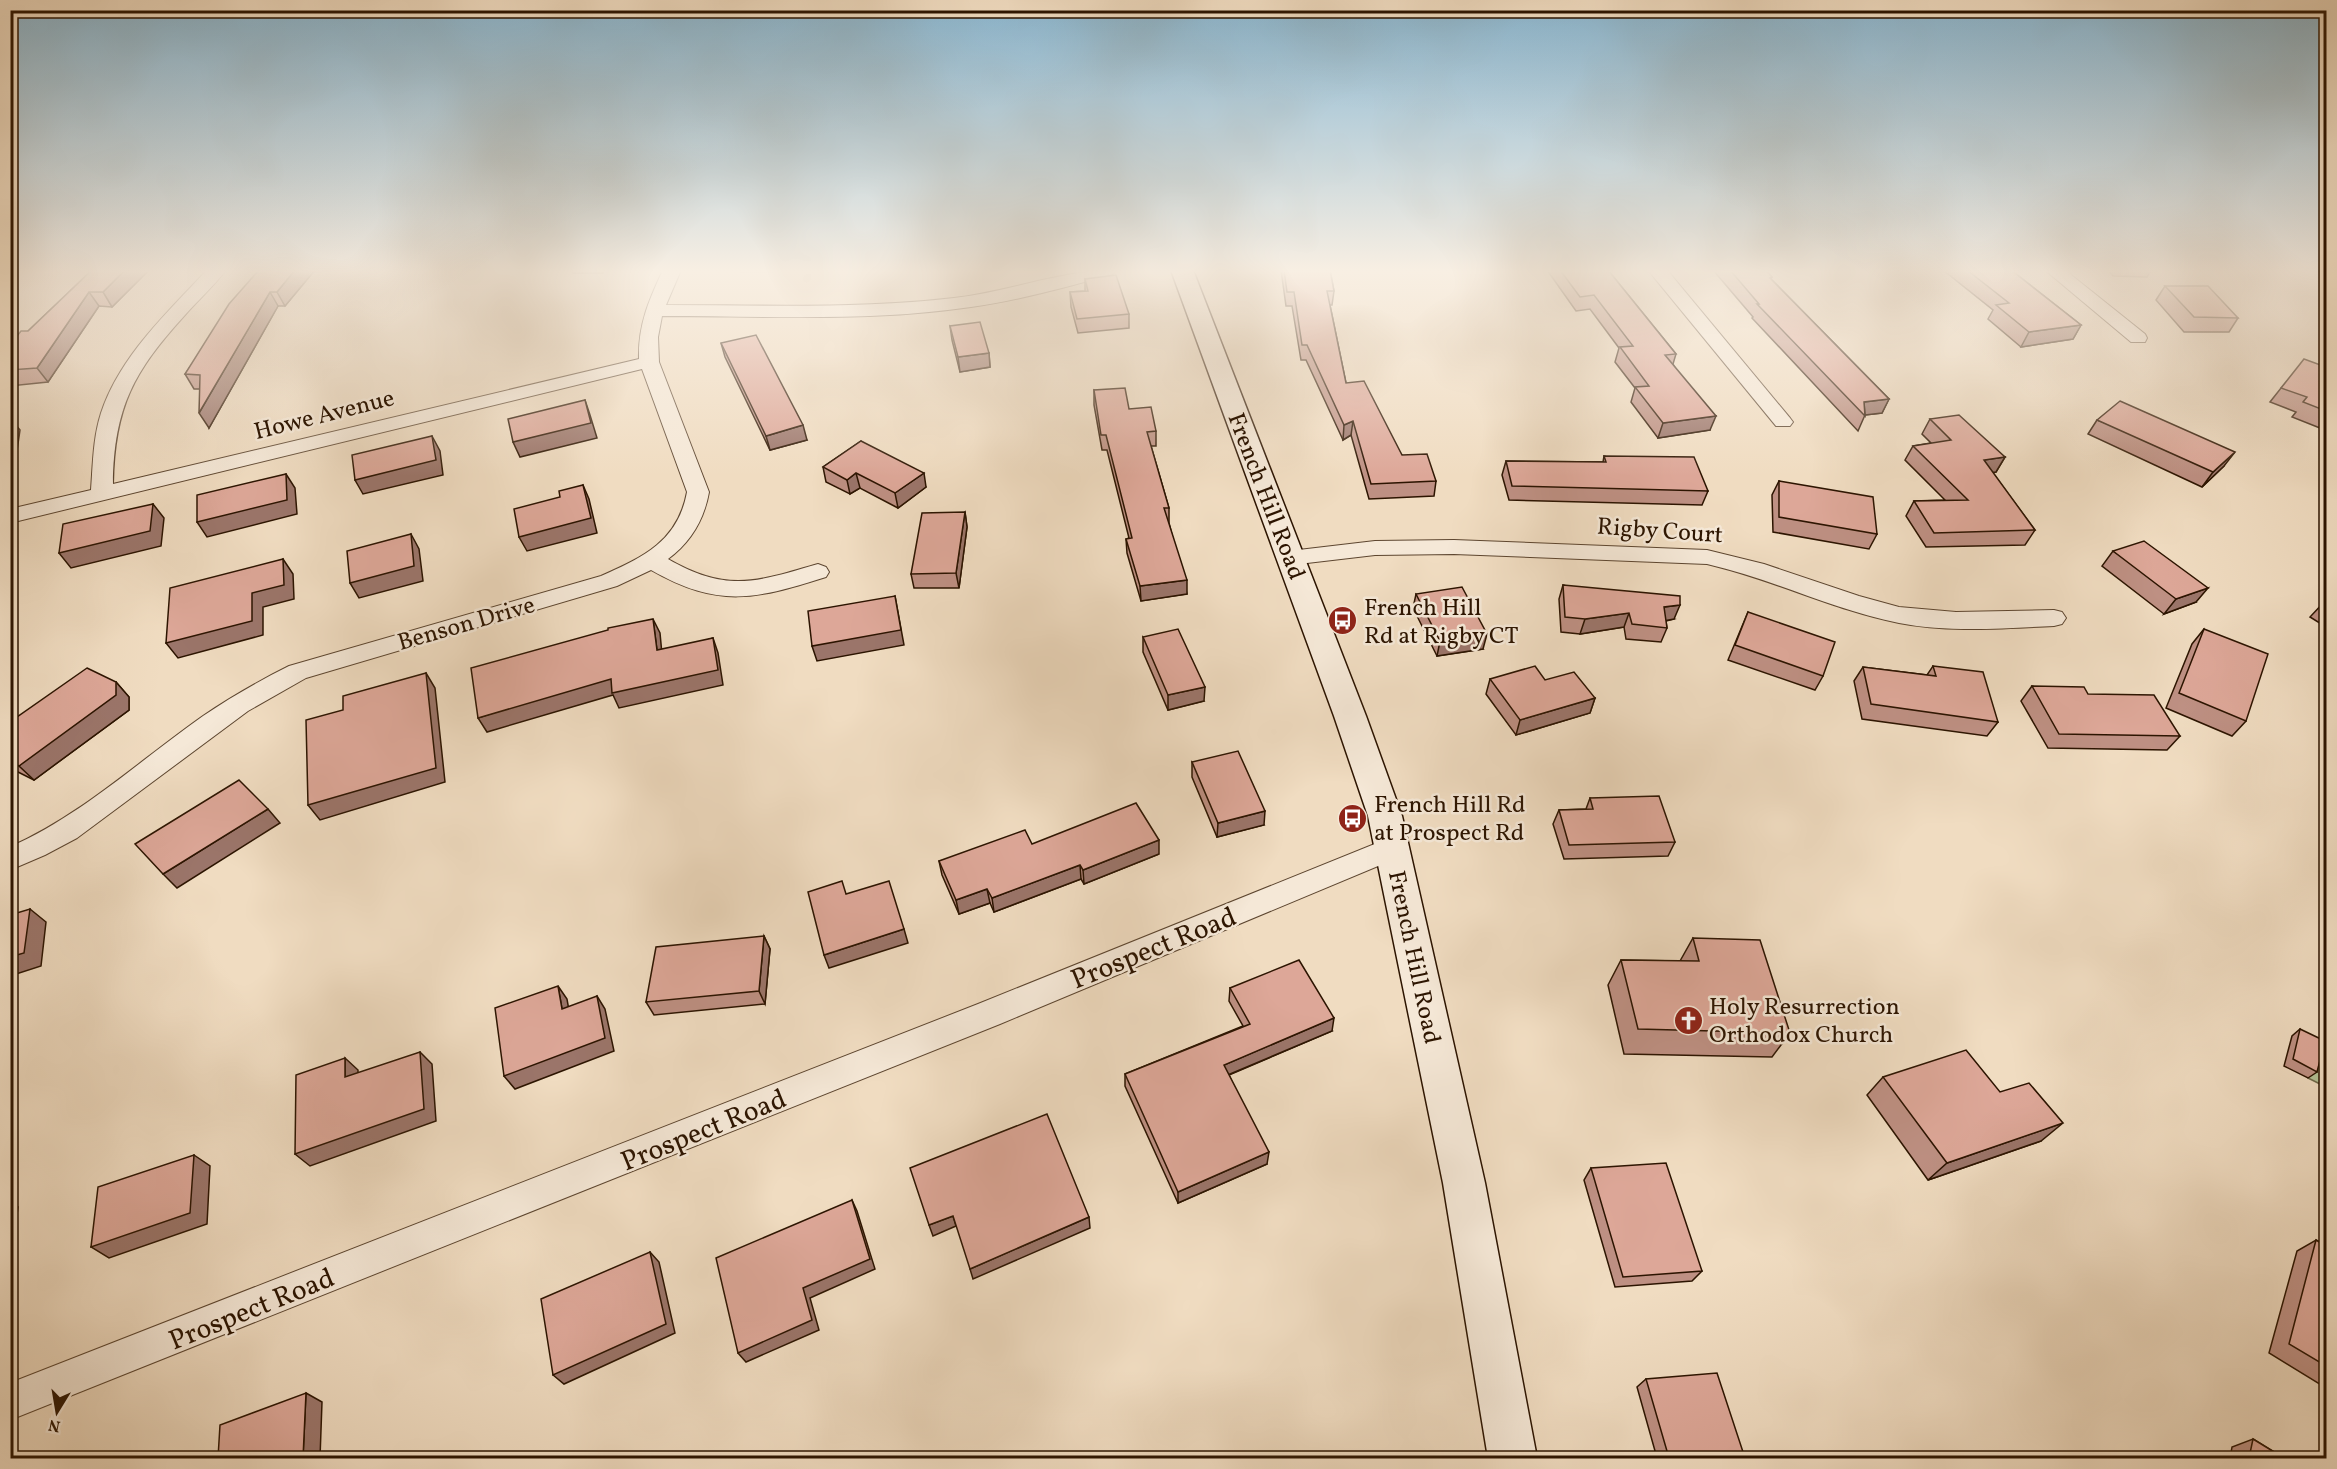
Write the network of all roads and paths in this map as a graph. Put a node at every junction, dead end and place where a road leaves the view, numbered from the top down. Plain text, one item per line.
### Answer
1 (155, 339) edge
2 (648, 339) edge
3 (1208, 339) edge
4 (1714, 339) edge
5 (648, 362) junction
6 (1783, 422) dead end
7 (102, 493) junction
8 (10, 516) edge
9 (1290, 558) junction
10 (651, 560) junction
11 (818, 572) dead end
12 (2054, 618) dead end
13 (1392, 848) junction
14 (10, 859) edge
15 (10, 1402) edge
16 (1513, 1458) edge

1 - 7 street
2 - 5 street, Benson Drive
3 - 9 main road, French Hill Road
4 - 6 street
5 - 7 street, Howe Avenue
5 - 10 street, Benson Drive
7 - 8 street, Howe Avenue
9 - 12 street, Rigby Court
9 - 13 main road, French Hill Road
10 - 11 street
10 - 14 street, Benson Drive
13 - 15 street, Prospect Road
13 - 16 main road, French Hill Road

